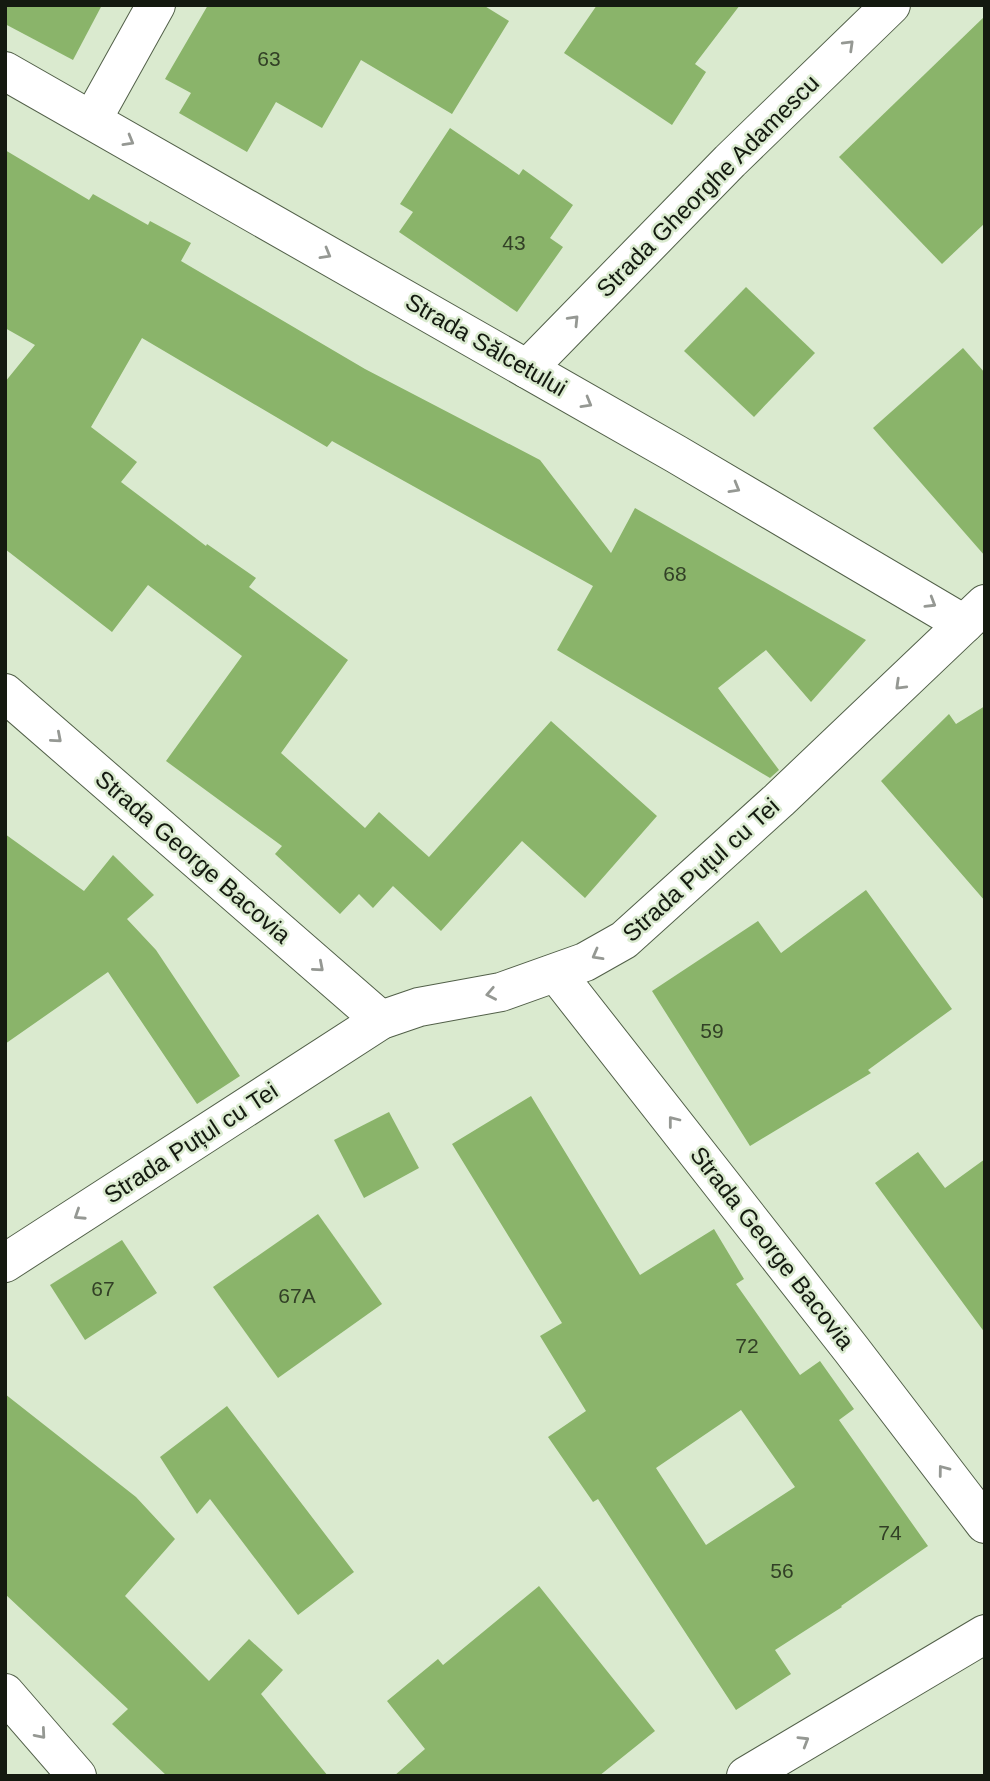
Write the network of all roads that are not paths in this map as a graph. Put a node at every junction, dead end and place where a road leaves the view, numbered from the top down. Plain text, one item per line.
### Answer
1 (156, 5) edge
2 (891, 5) edge
3 (5, 71) edge
4 (92, 120) junction
5 (527, 369) junction
6 (974, 614) edge
7 (5, 693) edge
8 (556, 974) junction
9 (381, 1020) junction
10 (5, 1263) edge
11 (985, 1524) edge
12 (985, 1634) edge
13 (5, 1693) edge
14 (77, 1776) edge
15 (746, 1776) edge

1 - 4 street
5 -> 2 street, Strada Gheorghe Adamescu
3 - 4 street, Strada Sălcetului
4 -> 5 street, Strada Sălcetului
5 -> 6 street, Strada Sălcetului
6 -> 8 street, Strada Puțul cu Tei
7 -> 9 street, Strada George Bacovia
8 -> 9 street, Strada Puțul cu Tei
11 -> 8 street, Strada George Bacovia
9 -> 10 street, Strada Puțul cu Tei
15 -> 12 street
13 -> 14 street

